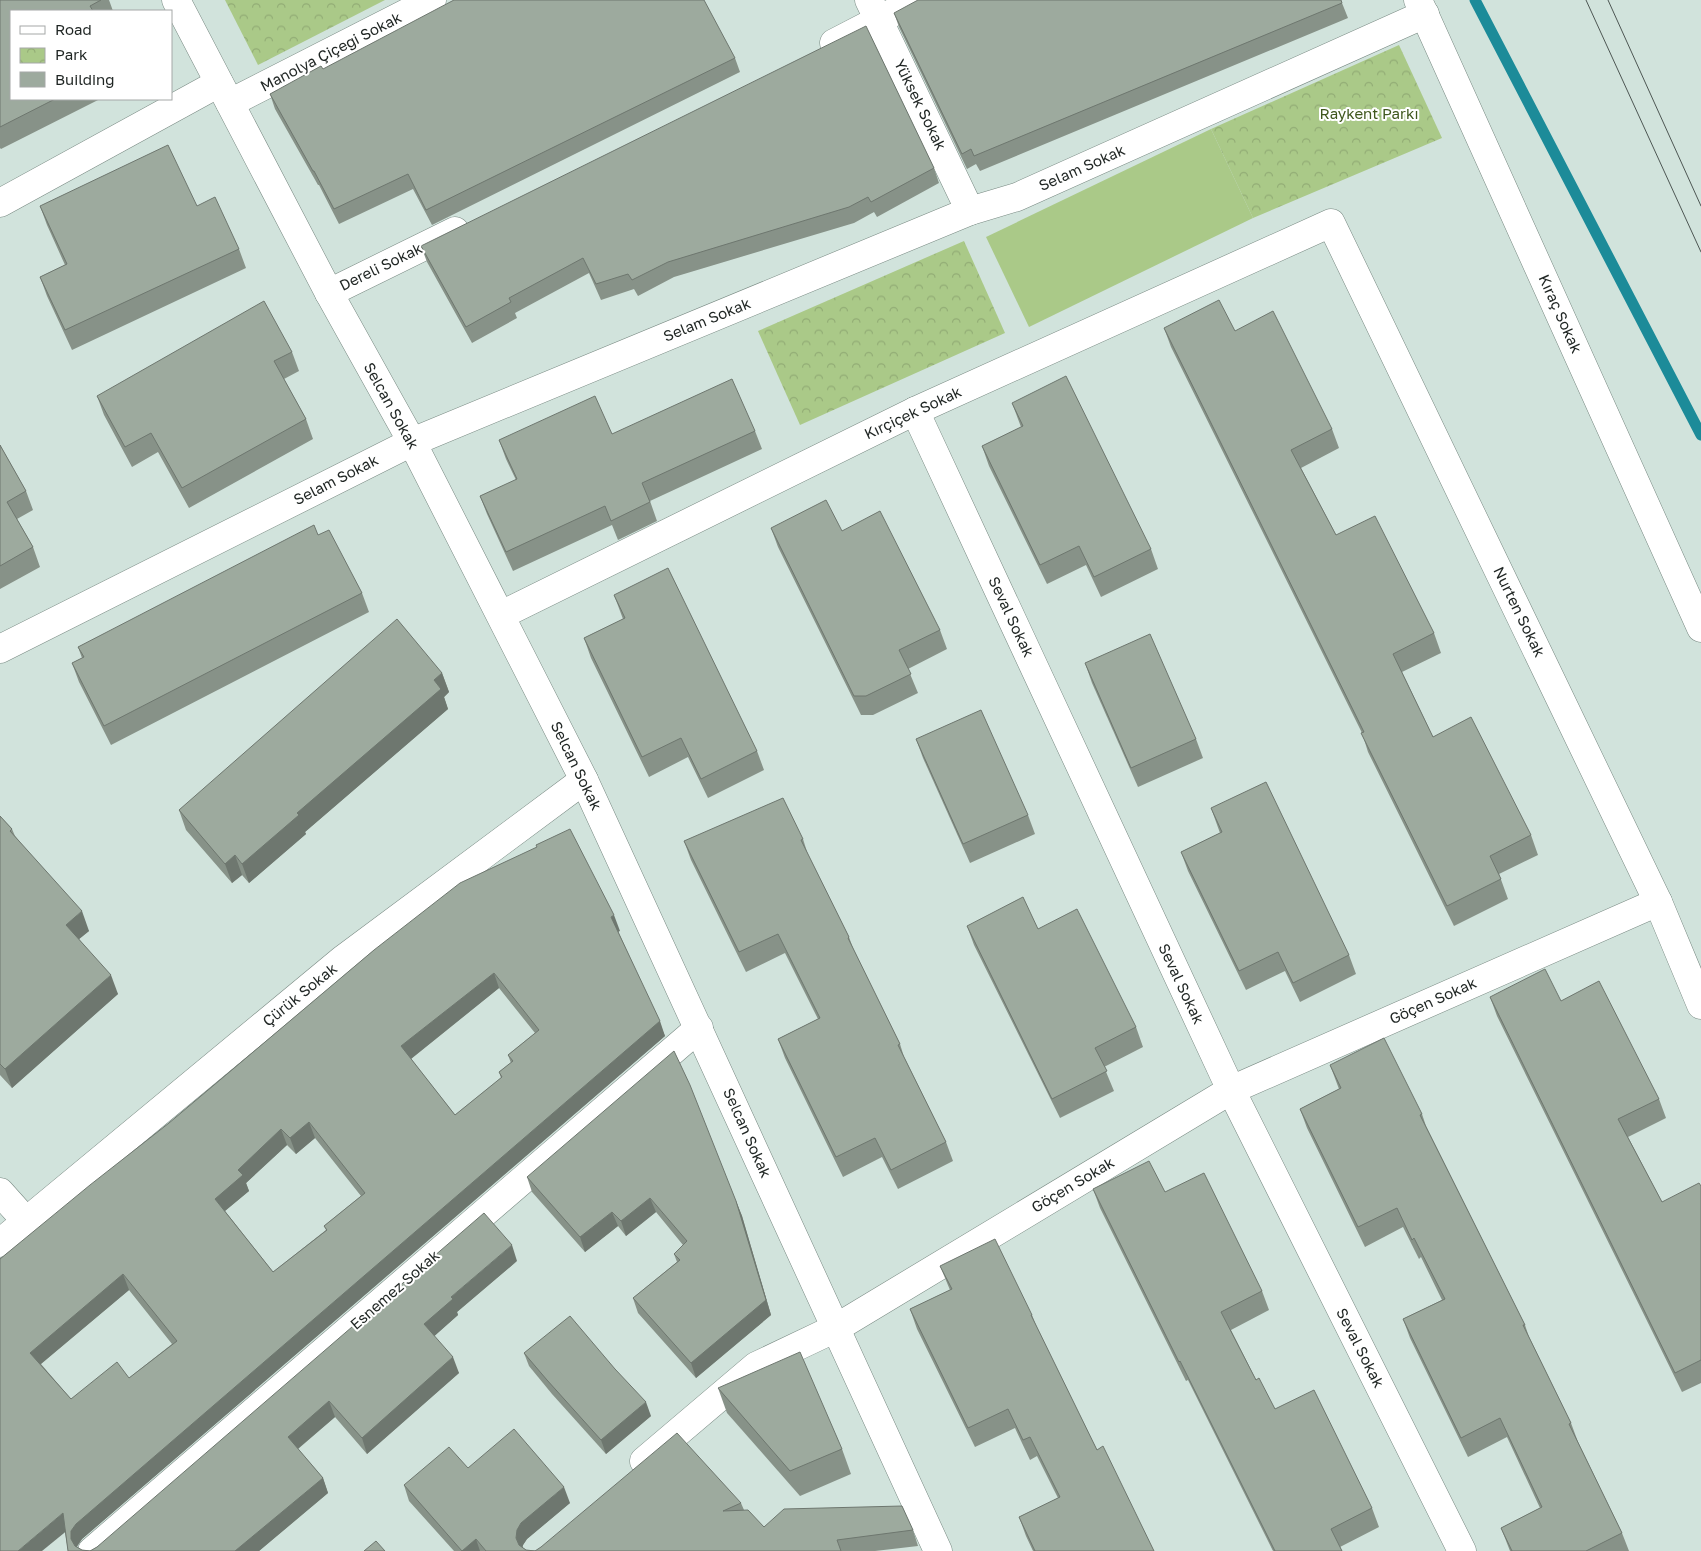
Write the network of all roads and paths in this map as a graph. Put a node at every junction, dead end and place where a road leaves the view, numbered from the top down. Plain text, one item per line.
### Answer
1 (176, 0) edge
2 (432, 0) edge
3 (917, 0) edge
4 (1422, 7) edge
5 (874, 10) edge
6 (808, 56) edge
7 (225, 93) junction
8 (0, 203) edge
9 (970, 211) junction
10 (480, 218) edge
11 (1331, 222) joint
12 (329, 293) junction
13 (915, 411) junction
14 (412, 442) junction
15 (501, 615) junction
16 (1701, 628) edge
17 (0, 649) edge
18 (584, 780) junction
19 (1658, 902) junction
20 (1701, 1005) edge
21 (699, 1028) junction
22 (1230, 1090) junction
23 (0, 1192) edge
24 (26, 1221) junction
25 (0, 1243) edge
26 (836, 1328) junction
27 (628, 1474) edge
28 (92, 1551) edge
29 (938, 1551) edge
30 (1462, 1551) edge

1 - 7 street, Selcan Sokak
2 - 7 street, Manolya Çiçeği Sokak
3 - 5 street
4 - 9 street, Selam Sokak
4 - 16 street, Kıraç Sokak
5 - 6 street
5 - 9 street, Yüksek Sokak
7 - 8 street, Manolya Çiçeği Sokak
7 - 12 street, Selcan Sokak
9 - 14 street, Selam Sokak
10 - 12 street, Dereli Sokak
11 - 13 street, Kırçiçek Sokak
11 - 19 street, Nurten Sokak
12 - 14 street, Selcan Sokak
13 - 15 street, Kırçiçek Sokak
13 - 22 street, Seval Sokak
14 - 15 street, Selcan Sokak
14 - 17 street, Selam Sokak
15 - 18 street, Selcan Sokak
18 - 21 street, Selcan Sokak
18 - 24 street, Çürük Sokak
19 - 20 street, Nurten Sokak
19 - 22 street, Göçen Sokak
21 - 26 street, Selcan Sokak
21 - 28 street, Esnemez Sokak
22 - 26 street, Göçen Sokak
22 - 30 street, Seval Sokak
23 - 24 street
24 - 25 street, Çürük Sokak
26 - 27 street, Göçen Sokak
26 - 29 street, Selcan Sokak

